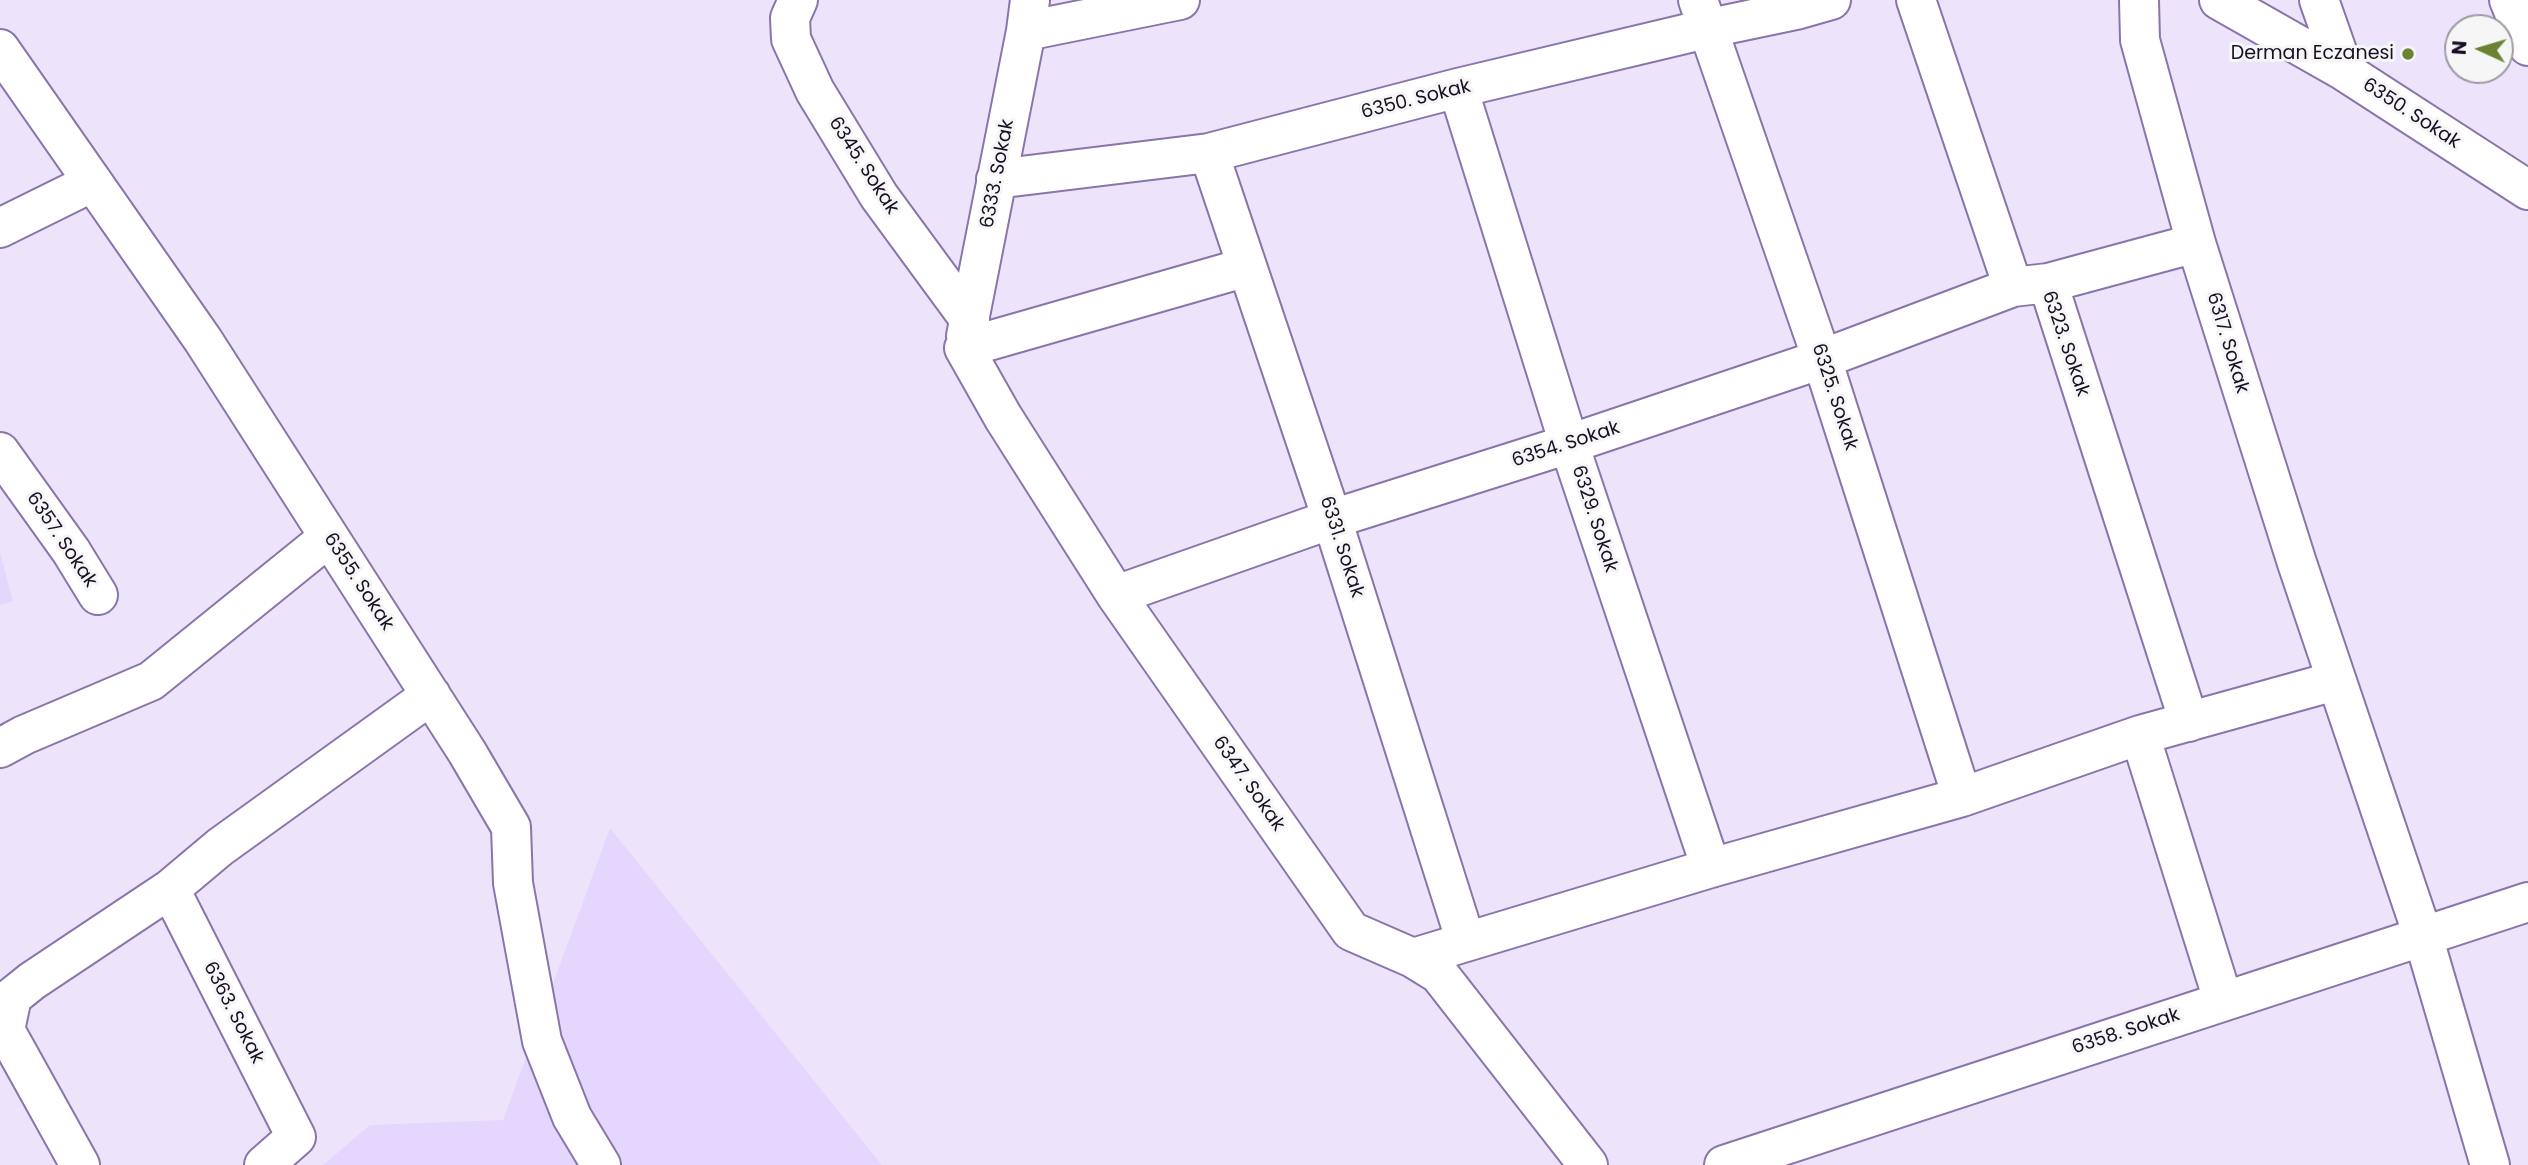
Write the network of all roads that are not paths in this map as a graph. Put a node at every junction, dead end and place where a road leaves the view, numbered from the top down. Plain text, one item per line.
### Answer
1 (798, 0) edge
2 (1180, 0) edge
3 (1831, 0) edge
4 (1916, 0) edge
5 (2139, 0) edge
6 (2219, 0) edge
7 (2319, 0) edge
8 (2509, 0) edge
9 (1704, 14) edge
10 (1028, 16) edge
11 (2528, 46) edge
12 (0, 49) edge
13 (2344, 71) junction
14 (1458, 88) junction
15 (1209, 153) junction
16 (996, 179) junction
17 (93, 182) junction
18 (2528, 190) edge
19 (0, 228) edge
20 (2196, 243) junction
21 (1247, 267) junction
22 (2030, 285) junction
23 (967, 334) junction
24 (1822, 359) junction
25 (1569, 444) junction
26 (0, 452) edge
27 (1332, 519) junction
28 (329, 537) junction
29 (98, 595) dead end
30 (1116, 595) junction
31 (2335, 681) junction
32 (431, 695) junction
33 (2189, 722) junction
34 (2140, 735) junction
35 (0, 748) edge
36 (1962, 797) junction
37 (1711, 867) junction
38 (170, 889) junction
39 (2528, 902) edge
40 (2423, 936) junction
41 (1466, 942) junction
42 (1413, 958) junction
43 (2223, 1000) junction
44 (2, 1028) edge
45 (80, 1165) edge
46 (264, 1165) edge
47 (601, 1165) edge
48 (1588, 1165) edge
49 (1724, 1165) edge
50 (2490, 1165) edge

1 - 23 street, 6345. Sokak
2 - 10 street
3 - 9 street, 6350. Sokak
4 - 22 street, 6323. Sokak
5 - 20 street, 6317. Sokak
6 - 13 street, 6350. Sokak
7 - 13 street
8 - 11 street
9 - 14 street, 6350. Sokak
9 - 24 street, 6325. Sokak
10 - 16 street, 6333. Sokak
12 - 17 street, 6355. Sokak
13 - 18 street, 6350. Sokak
14 - 15 street, 6350. Sokak
14 - 25 street, 6329. Sokak
15 - 16 street, 6350. Sokak
15 - 21 street, 6331. Sokak
16 - 23 street, 6333. Sokak
17 - 19 street
17 - 28 street, 6355. Sokak
20 - 22 street, 6354. Sokak
20 - 31 street, 6317. Sokak
21 - 23 street
21 - 27 street, 6331. Sokak
22 - 24 street, 6354. Sokak
22 - 33 street, 6323. Sokak
23 - 30 street, 6347. Sokak
24 - 25 street, 6354. Sokak
24 - 36 street, 6325. Sokak
25 - 27 street, 6354. Sokak
25 - 37 street, 6329. Sokak
26 - 29 street, 6357. Sokak
27 - 30 street, 6354. Sokak
27 - 41 street, 6331. Sokak
28 - 32 street, 6355. Sokak
28 - 35 street
30 - 42 street, 6347. Sokak
31 - 33 street
31 - 40 street, 6317. Sokak
32 - 38 street
32 - 47 street, 6355. Sokak
33 - 34 street
34 - 36 street
34 - 43 street
36 - 37 street
37 - 41 street
38 - 44 street
38 - 46 street, 6363. Sokak
39 - 40 street, 6358. Sokak
40 - 43 street, 6358. Sokak
40 - 50 street, 6317. Sokak
41 - 42 street
42 - 48 street, 6347. Sokak
43 - 49 street, 6358. Sokak
44 - 45 street

